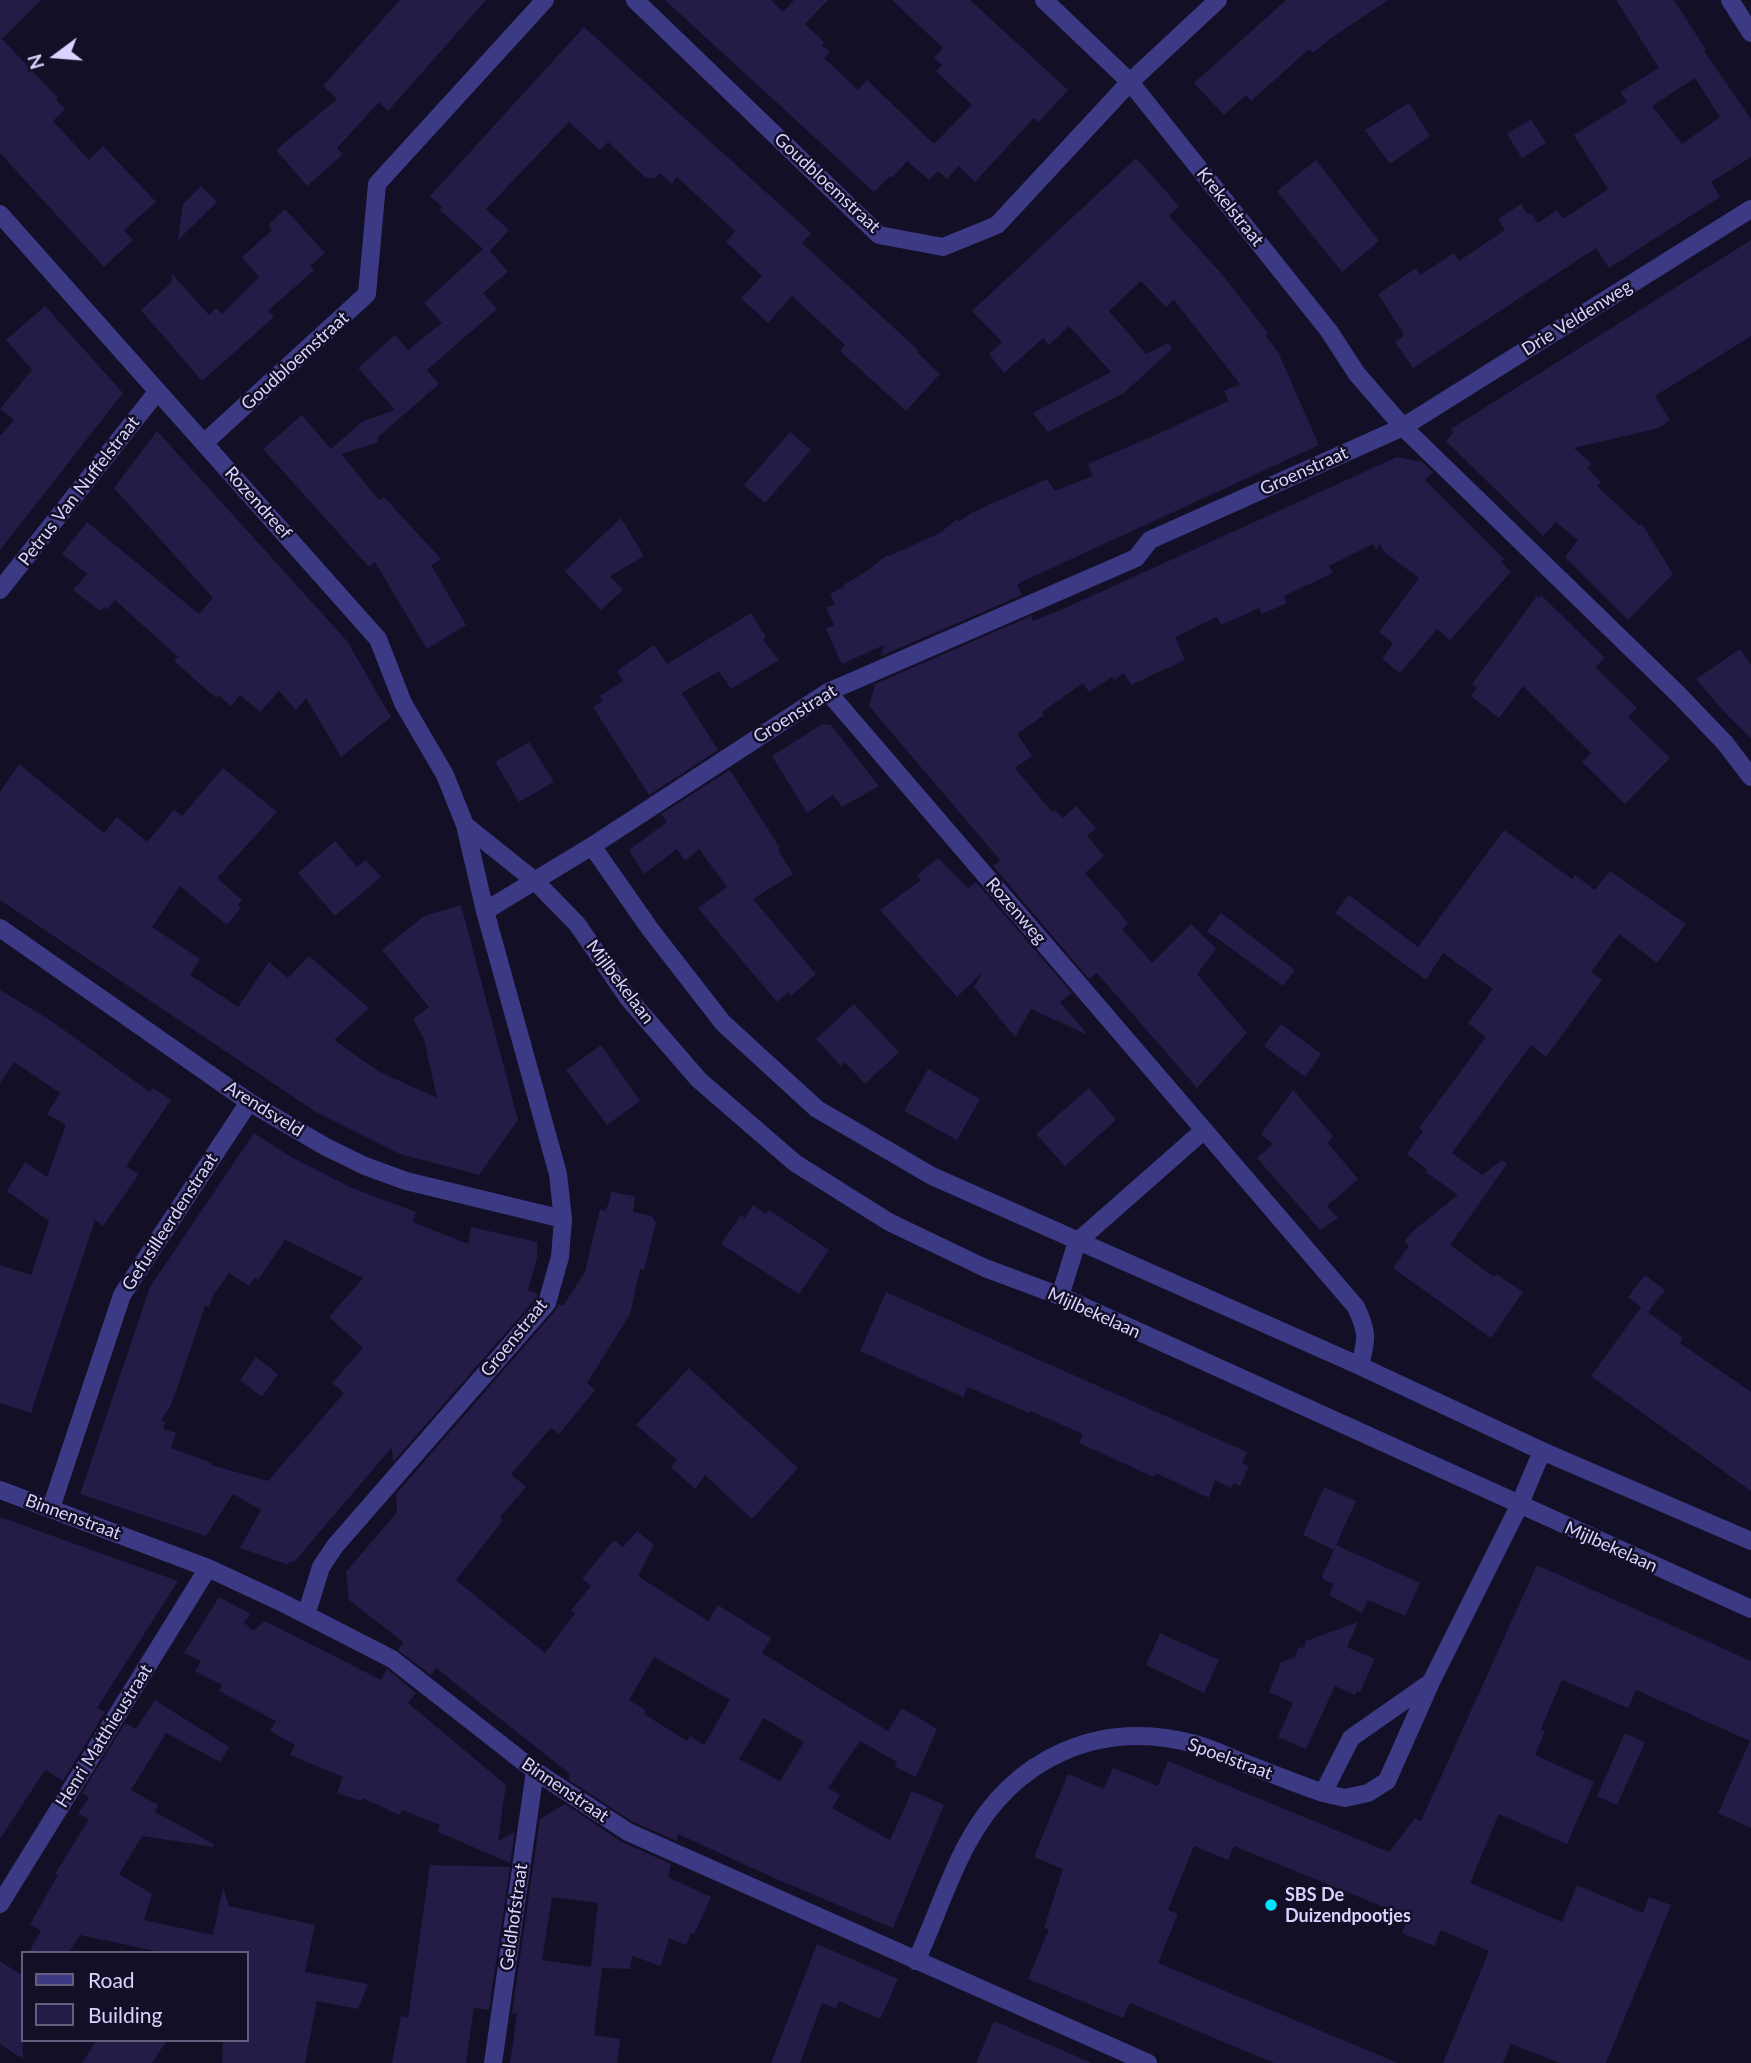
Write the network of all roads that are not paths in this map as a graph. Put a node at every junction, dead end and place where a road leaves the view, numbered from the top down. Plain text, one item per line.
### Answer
1 (545, 0) edge
2 (635, 0) edge
3 (1044, 0) edge
4 (1218, 0) edge
5 (1730, 0) edge
6 (1751, 33) edge
7 (1130, 82) junction
8 (1751, 209) edge
9 (0, 214) edge
10 (157, 392) junction
11 (1403, 427) junction
12 (204, 443) junction
13 (0, 590) edge
14 (828, 692) junction
15 (1751, 777) edge
16 (465, 825) junction
17 (592, 846) junction
18 (535, 881) junction
19 (485, 911) junction
20 (0, 928) edge
21 (249, 1102) junction
22 (1203, 1131) junction
23 (563, 1219) junction
24 (1077, 1242) junction
25 (1060, 1296) junction
26 (1360, 1366) junction
27 (1542, 1451) junction
28 (0, 1490) edge
29 (1519, 1506) junction
30 (51, 1508) junction
31 (1751, 1541) edge
32 (208, 1568) junction
33 (1751, 1609) edge
34 (306, 1615) junction
35 (1431, 1682) junction
36 (535, 1772) junction
37 (1323, 1793) junction
38 (0, 1904) edge
39 (916, 1961) junction
40 (493, 2063) edge
41 (1148, 2063) edge

1 - 12 street, Goudbloemstraat
2 - 7 street, Goudbloemstraat
3 - 7 street, Krekelstraat
4 - 7 street, Goudbloemstraat
5 - 6 street
7 - 11 street, Krekelstraat
8 - 11 street, Drie Veldenweg
9 - 10 street, Rozendreef
10 - 12 street, Rozendreef
10 - 13 street, Petrus Van Nuffelstraat
11 - 14 street, Groenstraat
11 - 15 street
12 - 16 street, Rozendreef
14 - 17 street, Groenstraat
14 - 22 street, Rozenweg
16 - 18 street, Rozendreef
16 - 19 street, Rozendreef
17 - 18 street, Groenstraat
17 - 24 street
18 - 19 street, Groenstraat
18 - 25 street, Mijlbekelaan
19 - 23 street, Groenstraat
20 - 21 street, Arendsveld
21 - 23 street, Arendsveld
21 - 30 street, Gefusilleerdenstraat
22 - 24 street
22 - 26 street, Rozenweg
23 - 34 street, Groenstraat
24 - 25 street
24 - 26 street
25 - 29 street, Mijlbekelaan
26 - 27 street
27 - 29 street, Spoelstraat
27 - 31 street
28 - 30 street, Binnenstraat
29 - 33 street, Mijlbekelaan
29 - 35 street, Spoelstraat
30 - 32 street, Binnenstraat
32 - 34 street, Binnenstraat
32 - 38 street, Henri Matthieustraat
34 - 36 street, Binnenstraat
35 - 37 street, Spoelstraat
35 - 37 street, Spoelstraat
36 - 39 street, Binnenstraat
36 - 40 street, Geldhofstraat
37 - 39 street, Spoelstraat
39 - 41 street, Binnenstraat

